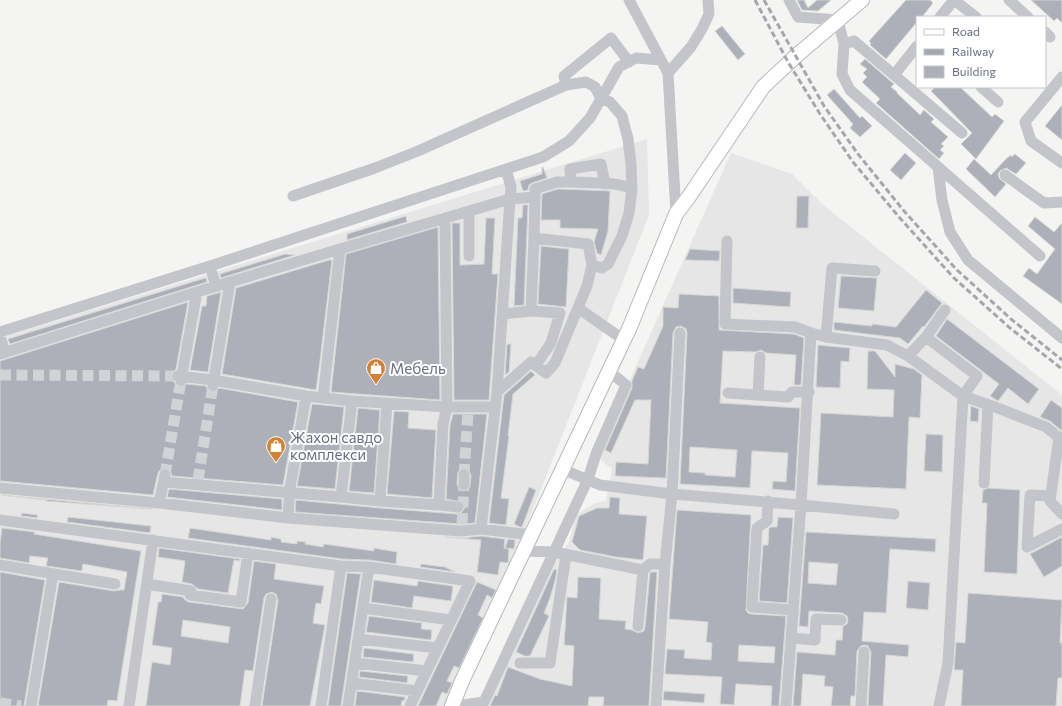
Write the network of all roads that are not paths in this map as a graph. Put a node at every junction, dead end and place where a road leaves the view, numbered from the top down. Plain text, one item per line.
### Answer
1 (629, 0) edge
2 (708, 0) edge
3 (789, 0) edge
4 (954, 0) edge
5 (1009, 0) edge
6 (858, 2) edge
7 (1021, 15) edge
8 (941, 16) edge
9 (975, 16) edge
10 (838, 20) junction
11 (844, 44) junction
12 (915, 52) edge
13 (661, 60) junction
14 (629, 62) junction
15 (668, 73) junction
16 (894, 75) junction
17 (1062, 77) edge
18 (566, 85) junction
19 (981, 88) edge
20 (601, 99) junction
21 (998, 102) dead end
22 (962, 133) dead end
23 (1062, 163) edge
24 (938, 167) junction
25 (506, 169) junction
26 (1005, 175) dead end
27 (571, 182) junction
28 (605, 184) junction
29 (632, 189) junction
30 (293, 196) dead end
31 (535, 197) junction
32 (510, 199) junction
33 (1062, 202) edge
34 (469, 211) junction
35 (676, 214) junction
36 (445, 218) junction
37 (534, 238) junction
38 (727, 241) dead end
39 (340, 249) junction
40 (469, 256) dead end
41 (1040, 256) dead end
42 (592, 265) junction
43 (210, 266) junction
44 (875, 271) dead end
45 (230, 282) junction
46 (216, 286) junction
47 (196, 292) junction
48 (578, 308) junction
49 (945, 310) dead end
50 (531, 311) junction
51 (502, 314) junction
52 (0, 332) edge
53 (680, 333) dead end
54 (811, 333) junction
55 (0, 337) edge
56 (826, 337) junction
57 (926, 337) junction
58 (1062, 338) edge
59 (624, 340) junction
60 (3, 353) edge
61 (908, 356) junction
62 (760, 357) dead end
63 (536, 365) junction
64 (609, 371) junction
65 (213, 383) junction
66 (497, 392) junction
67 (809, 392) junction
68 (728, 393) dead end
69 (758, 395) junction
70 (306, 396) junction
71 (963, 396) junction
72 (323, 398) junction
73 (352, 401) junction
74 (387, 404) junction
75 (988, 405) junction
76 (447, 407) junction
77 (495, 407) junction
78 (1060, 438) edge
79 (562, 469) junction
80 (588, 479) junction
81 (984, 483) dead end
82 (0, 488) edge
83 (290, 492) junction
84 (672, 494) junction
85 (1050, 496) junction
86 (341, 497) junction
87 (380, 501) junction
88 (768, 502) junction
89 (159, 503) junction
90 (439, 505) junction
91 (801, 505) junction
92 (458, 506) dead end
93 (894, 514) dead end
94 (1062, 514) edge
95 (288, 518) junction
96 (0, 520) edge
97 (481, 529) junction
98 (1062, 529) edge
99 (532, 535) junction
100 (153, 540) junction
101 (524, 551) junction
102 (554, 552) junction
103 (248, 553) junction
104 (566, 555) junction
105 (665, 564) junction
106 (0, 565) edge
107 (340, 566) junction
108 (369, 567) junction
109 (643, 570) junction
110 (53, 574) junction
111 (115, 584) dead end
112 (147, 584) junction
113 (271, 599) dead end
114 (363, 608) junction
115 (793, 610) junction
116 (451, 620) junction
117 (841, 620) dead end
118 (638, 626) dead end
119 (791, 638) junction
120 (358, 639) junction
121 (438, 648) junction
122 (864, 652) dead end
123 (355, 663) junction
124 (520, 663) dead end
125 (427, 671) junction
126 (352, 683) junction
127 (417, 691) junction
128 (31, 706) edge
129 (129, 706) edge
130 (255, 706) edge
131 (321, 706) edge
132 (348, 706) edge
133 (410, 706) edge
134 (460, 706) edge
135 (656, 706) edge
136 (786, 706) edge
137 (861, 706) edge
138 (939, 706) edge

1 - 13 street
2 - 15 street
3 - 10 street
4 - 8 street
4 - 9 street
5 - 7 street
6 - 10 main road
10 - 11 street
10 - 35 main road
11 - 16 street
11 - 24 street
12 - 16 street
13 - 14 street
13 - 15 street
14 - 18 street
14 - 20 street
15 - 35 street
16 - 22 street
17 - 23 street
18 - 20 street
18 - 30 street
19 - 21 street
20 - 25 street
20 - 29 street
24 - 41 street
24 - 58 street
25 - 32 street
25 - 43 street
26 - 33 street
27 - 28 street
27 - 28 street
27 - 31 street
28 - 29 street
29 - 42 street
31 - 32 street
31 - 37 street
32 - 34 street
32 - 51 street
34 - 36 street
34 - 40 street
35 - 59 main road
36 - 39 street
36 - 76 street
37 - 42 street
37 - 50 street
38 - 54 street
39 - 45 street
39 - 72 street
42 - 48 street
43 - 46 street
43 - 52 street
44 - 56 street
45 - 46 street
45 - 65 street
46 - 47 street
47 - 60 street
47 - 65 street
48 - 59 street
48 - 63 street
49 - 57 street
50 - 51 street
50 - 63 street
51 - 66 street
53 - 84 street
54 - 56 street
54 - 67 street
55 - 60 street
56 - 61 street
57 - 61 street
57 - 71 street
59 - 64 main road
61 - 71 street
62 - 69 street
63 - 66 street
64 - 79 main road
64 - 80 street
65 - 70 street
66 - 77 street
67 - 69 street
67 - 91 street
68 - 69 street
70 - 72 street
70 - 83 street
71 - 75 street
71 - 138 street
72 - 73 street
73 - 74 street
73 - 86 street
74 - 76 street
74 - 87 street
75 - 78 street
75 - 81 street
76 - 77 street
76 - 90 street
77 - 97 street
78 - 85 street
79 - 80 street
79 - 99 main road
80 - 84 street
80 - 102 street
82 - 89 street
83 - 86 street
83 - 89 street
83 - 95 street
84 - 88 street
84 - 105 street
85 - 94 street
85 - 98 street
86 - 87 street
87 - 90 street
88 - 91 street
88 - 115 street
89 - 95 street
90 - 92 street
91 - 93 street
91 - 115 street
95 - 97 street
96 - 100 street
97 - 99 street
99 - 101 main road
100 - 103 street
100 - 112 street
101 - 102 street
101 - 134 main road
102 - 104 street
102 - 134 street
103 - 107 street
103 - 112 street
104 - 109 street
104 - 124 street
105 - 109 street
105 - 135 street
106 - 110 street
107 - 108 street
107 - 131 street
108 - 114 street
108 - 116 street
109 - 118 street
110 - 111 street
110 - 128 street
112 - 129 street
113 - 130 street
114 - 116 street
114 - 120 street
115 - 119 street
116 - 121 street
117 - 119 street
119 - 136 street
120 - 121 street
120 - 123 street
121 - 125 street
122 - 137 street
123 - 125 street
123 - 126 street
125 - 127 street
126 - 127 street
126 - 132 street
127 - 133 street

